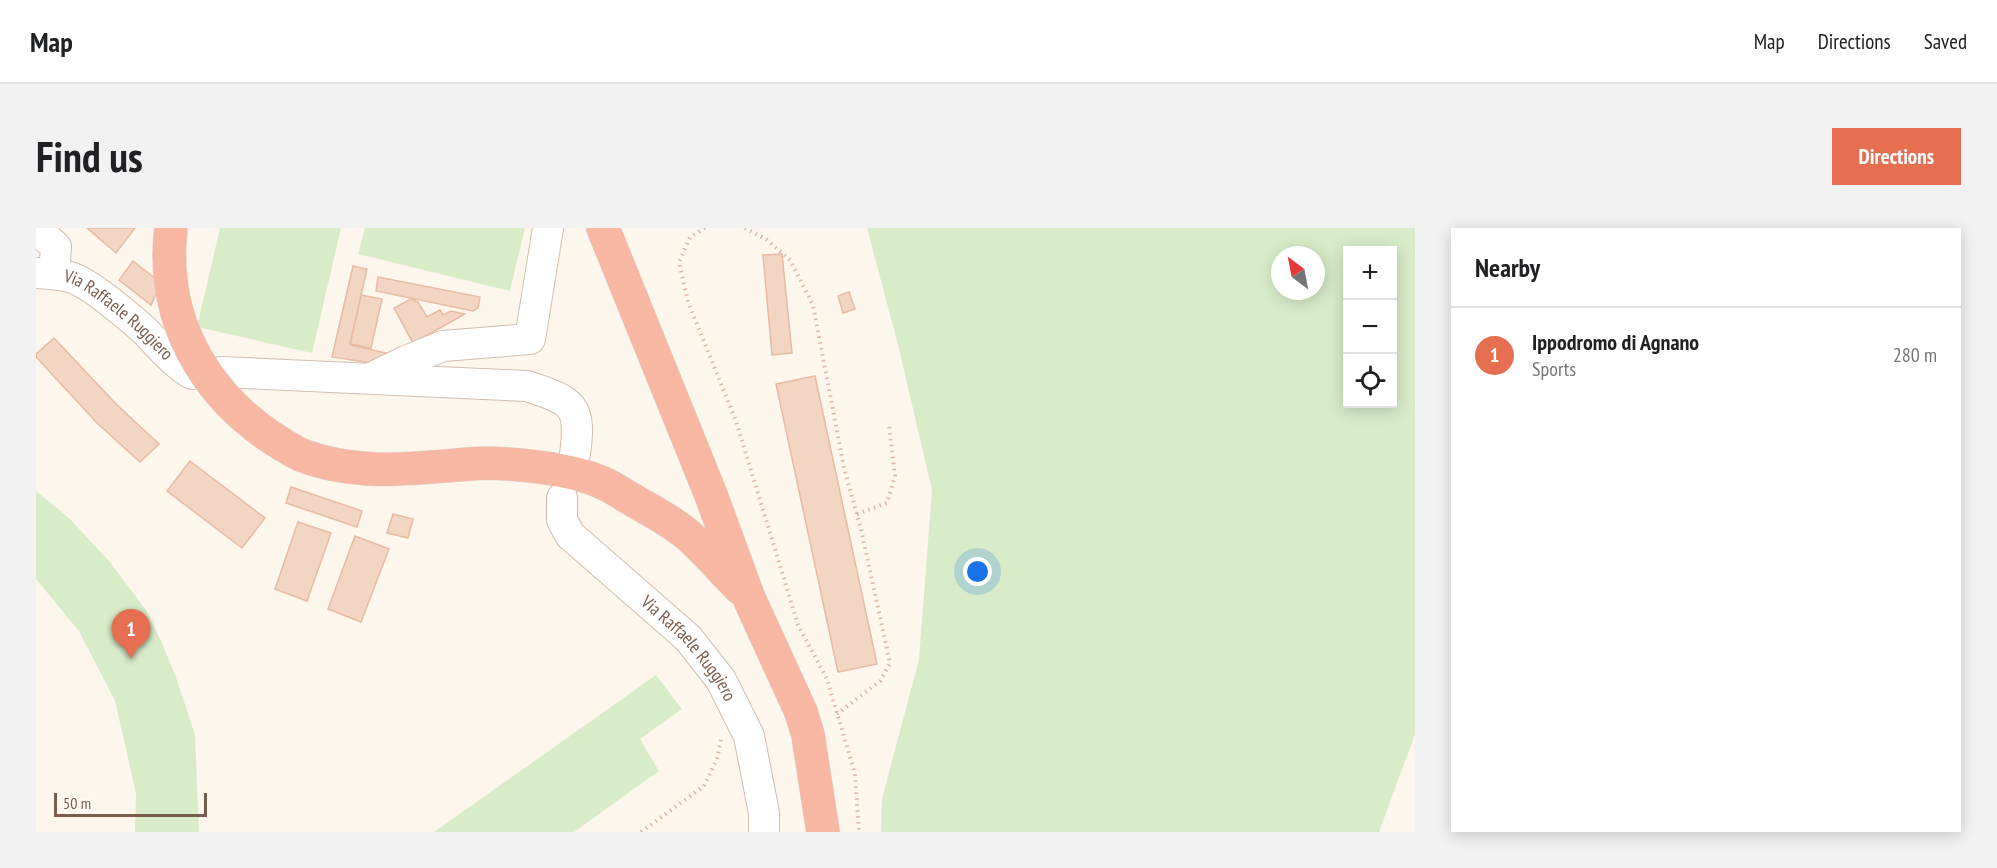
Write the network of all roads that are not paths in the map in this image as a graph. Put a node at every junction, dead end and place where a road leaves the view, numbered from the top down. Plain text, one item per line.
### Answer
1 (36, 228) edge
2 (171, 228) edge
3 (548, 228) edge
4 (603, 228) edge
5 (45, 274) edge
6 (385, 379) junction
7 (574, 454) dead end
8 (562, 498) dead end
9 (748, 596) junction
10 (764, 832) edge
11 (823, 832) edge

1 - 5 street
2 - 9 highway, bridge
3 - 6 street
4 - 9 highway
5 - 6 street, Via Raffaele Ruggiero
6 - 7 street, Via Raffaele Ruggiero
8 - 10 street, Via Raffaele Ruggiero
9 - 11 highway

